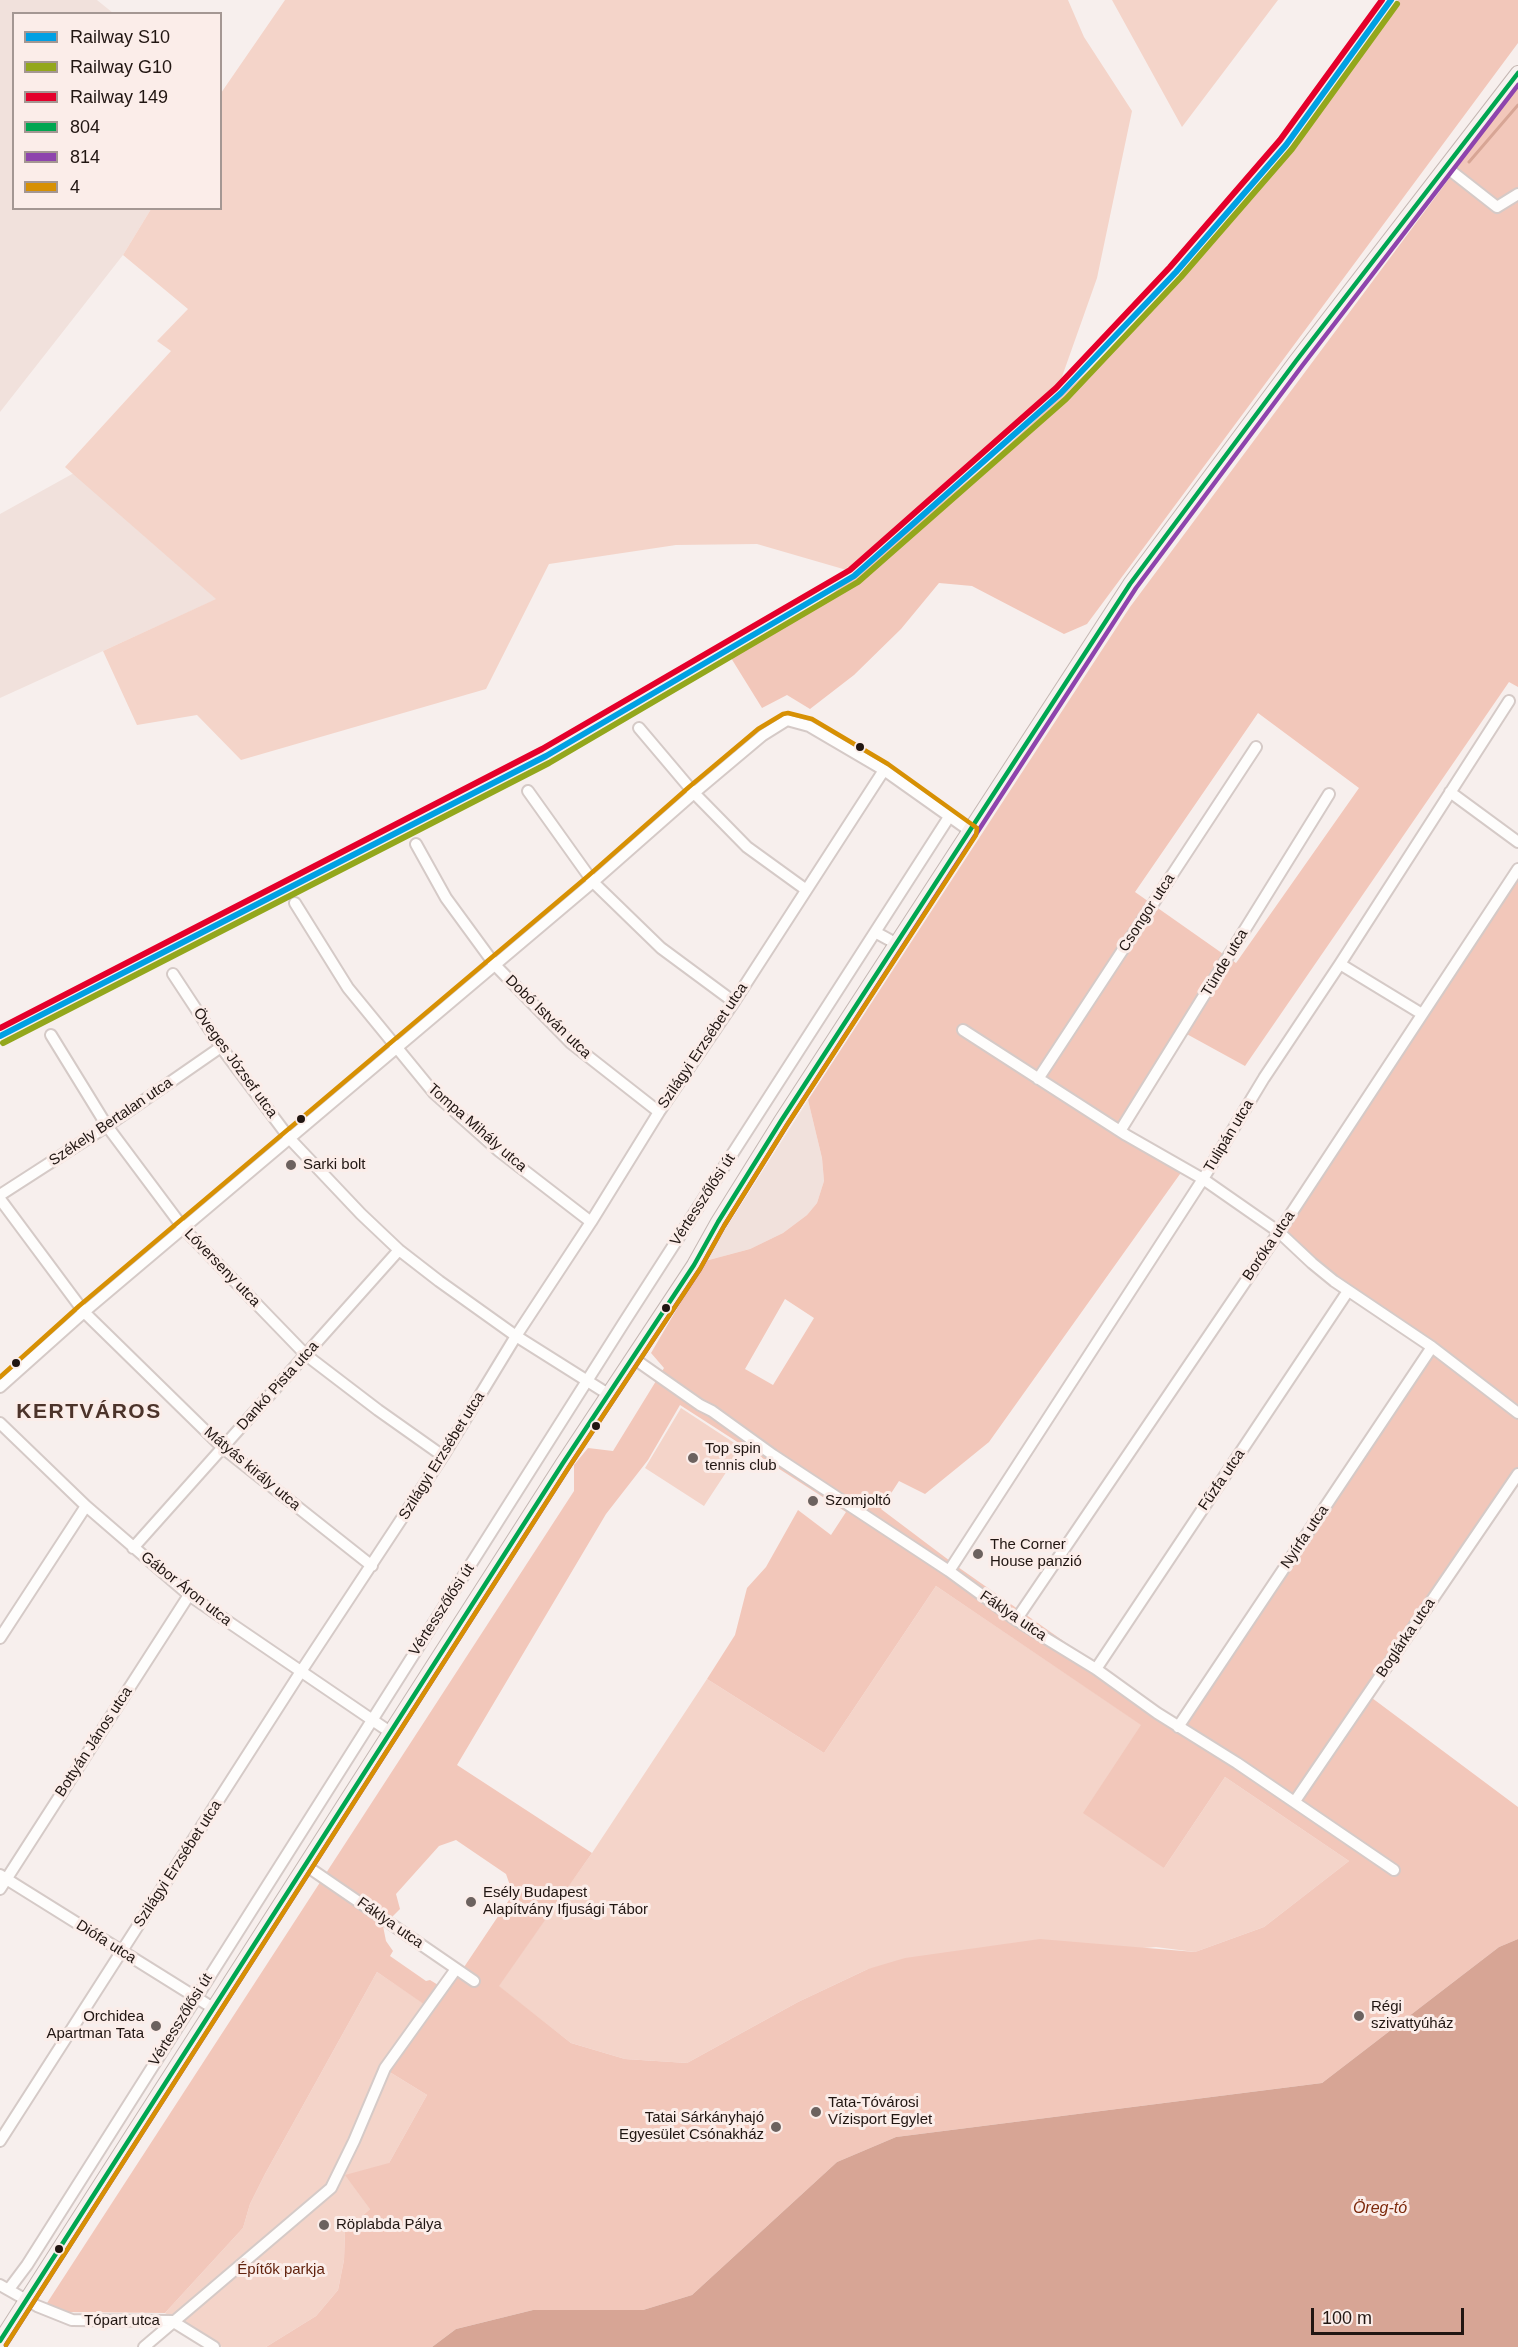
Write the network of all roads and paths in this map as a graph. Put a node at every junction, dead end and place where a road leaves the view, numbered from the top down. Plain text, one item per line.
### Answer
1 (1518, 73) edge
2 (1446, 167) junction
3 (1518, 194) edge
4 (1509, 701) dead end
5 (639, 728) dead end
6 (1256, 747) dead end
7 (884, 770) junction
8 (528, 791) dead end
9 (1450, 792) junction
10 (694, 793) junction
11 (1329, 794) dead end
12 (949, 817) junction
13 (970, 831) junction
14 (1518, 842) edge
15 (416, 844) dead end
16 (1518, 869) edge
17 (593, 882) junction
18 (805, 889) junction
19 (295, 903) dead end
20 (875, 932) junction
21 (897, 944) junction
22 (1340, 964) junction
23 (495, 965) junction
24 (173, 974) dead end
25 (734, 1002) junction
26 (1422, 1014) junction
27 (963, 1030) dead end
28 (51, 1035) dead end
29 (221, 1047) junction
30 (396, 1047) junction
31 (1038, 1078) junction
32 (659, 1112) junction
33 (107, 1126) junction
34 (1120, 1131) junction
35 (290, 1139) junction
36 (1203, 1179) junction
37 (0, 1197) edge
38 (591, 1221) junction
39 (184, 1229) junction
40 (1279, 1232) junction
41 (399, 1250) junction
42 (1348, 1291) junction
43 (84, 1312) junction
44 (516, 1336) junction
45 (1432, 1347) junction
46 (306, 1355) junction
47 (633, 1358) junction
48 (588, 1382) junction
49 (0, 1387) edge
50 (608, 1394) junction
51 (1518, 1413) edge
52 (0, 1423) edge
53 (223, 1448) junction
54 (443, 1456) junction
55 (1518, 1474) edge
56 (86, 1506) junction
57 (133, 1548) junction
58 (372, 1566) junction
59 (949, 1571) junction
60 (189, 1595) junction
61 (1016, 1620) junction
62 (0, 1638) edge
63 (1096, 1669) junction
64 (300, 1673) junction
65 (372, 1720) junction
66 (1178, 1727) junction
67 (390, 1732) junction
68 (1295, 1802) junction
69 (305, 1865) junction
70 (1394, 1870) dead end
71 (2, 1881) edge
72 (121, 1952) junction
73 (456, 1969) junction
74 (474, 1981) dead end
75 (195, 1997) junction
76 (213, 2008) junction
77 (0, 2141) edge
78 (4, 2287) edge
79 (26, 2300) junction
80 (172, 2321) junction
81 (0, 2341) edge
82 (144, 2347) edge
83 (214, 2347) edge

1 - 2 main road, Vértesszőlősi út
2 - 3 street
2 - 13 main road, Vértesszőlősi út
4 - 9 street, Tulipán utca
5 - 10 street
6 - 31 street, Csongor utca
7 - 10 street
7 - 12 street
7 - 18 street, Szilágyi Erzsébet utca
8 - 17 street
9 - 14 street
9 - 22 street, Tulipán utca
10 - 17 street
10 - 18 street
11 - 34 street, Tünde utca
12 - 13 street
12 - 20 street, Vértesszőlősi út
13 - 21 main road, Vértesszőlősi út
15 - 23 street, Dobó István utca
16 - 26 street, Boróka utca
17 - 23 street
17 - 25 street
18 - 25 street, Szilágyi Erzsébet utca
19 - 30 street, Tompa Mihály utca
20 - 21 street
20 - 48 street, Vértesszőlősi út
21 - 47 main road, Vértesszőlősi út
22 - 26 street
22 - 36 street, Tulipán utca
23 - 30 street
23 - 32 street, Dobó István utca
24 - 29 street, Öveges József utca
25 - 32 street, Szilágyi Erzsébet utca
26 - 40 street, Boróka utca
27 - 31 street
28 - 33 street, Lóverseny utca
29 - 33 street, Székely Bertalan utca
29 - 35 street, Öveges József utca
30 - 35 street
30 - 38 street, Tompa Mihály utca
31 - 34 street
32 - 38 street, Szilágyi Erzsébet utca
33 - 37 street, Székely Bertalan utca
33 - 39 street, Lóverseny utca
34 - 36 street
35 - 39 street
35 - 41 street, Öveges József utca
36 - 40 street
36 - 59 street, Tulipán utca
37 - 43 street, Mátyás király utca
38 - 44 street, Szilágyi Erzsébet utca
39 - 43 street
39 - 46 street, Lóverseny utca
40 - 42 street
40 - 61 street, Boróka utca
41 - 44 street, Öveges József utca
41 - 46 street, Dankó Pista utca
42 - 45 street
42 - 63 street, Fűzfa utca
43 - 49 street
43 - 53 street, Mátyás király utca
44 - 48 street, Öveges József utca
44 - 54 street, Szilágyi Erzsébet utca
45 - 51 street
45 - 66 street, Nyírfa utca
46 - 53 street, Dankó Pista utca
46 - 54 street, Lóverseny utca
47 - 50 main road, Vértesszőlősi út
47 - 59 street, Fáklya utca
48 - 50 street, Öveges József utca
48 - 65 street, Vértesszőlősi út
50 - 67 main road, Vértesszőlősi út
52 - 56 street, Gábor Áron utca
53 - 57 street, Dankó Pista utca
53 - 58 street, Mátyás király utca
54 - 58 street, Szilágyi Erzsébet utca
55 - 68 street, Boglárka utca
56 - 57 street, Gábor Áron utca
56 - 62 street
57 - 60 street, Gábor Áron utca
58 - 64 street, Szilágyi Erzsébet utca
59 - 61 street, Fáklya utca
60 - 64 street, Gábor Áron utca
60 - 71 street, Bottyán János utca
61 - 63 street, Fáklya utca
63 - 66 street, Fáklya utca
64 - 65 street, Gábor Áron utca
64 - 72 street, Szilágyi Erzsébet utca
65 - 67 street, Gábor Áron utca
65 - 75 street, Vértesszőlősi út
66 - 68 street, Fáklya utca
67 - 69 main road, Vértesszőlősi út
68 - 70 street, Fáklya utca
69 - 73 street, Fáklya utca
69 - 76 main road, Vértesszőlősi út
71 - 72 street, Diófa utca
72 - 75 street, Diófa utca
72 - 77 street, Szilágyi Erzsébet utca
73 - 74 street, Fáklya utca
73 - 80 street
75 - 76 street, Diófa utca
75 - 78 street, Vértesszőlősi út
76 - 79 main road, Vértesszőlősi út
78 - 79 street, Tópart utca
79 - 80 street, Tópart utca
79 - 81 main road, Vértesszőlősi út
80 - 82 street
80 - 83 street, Tópart utca

